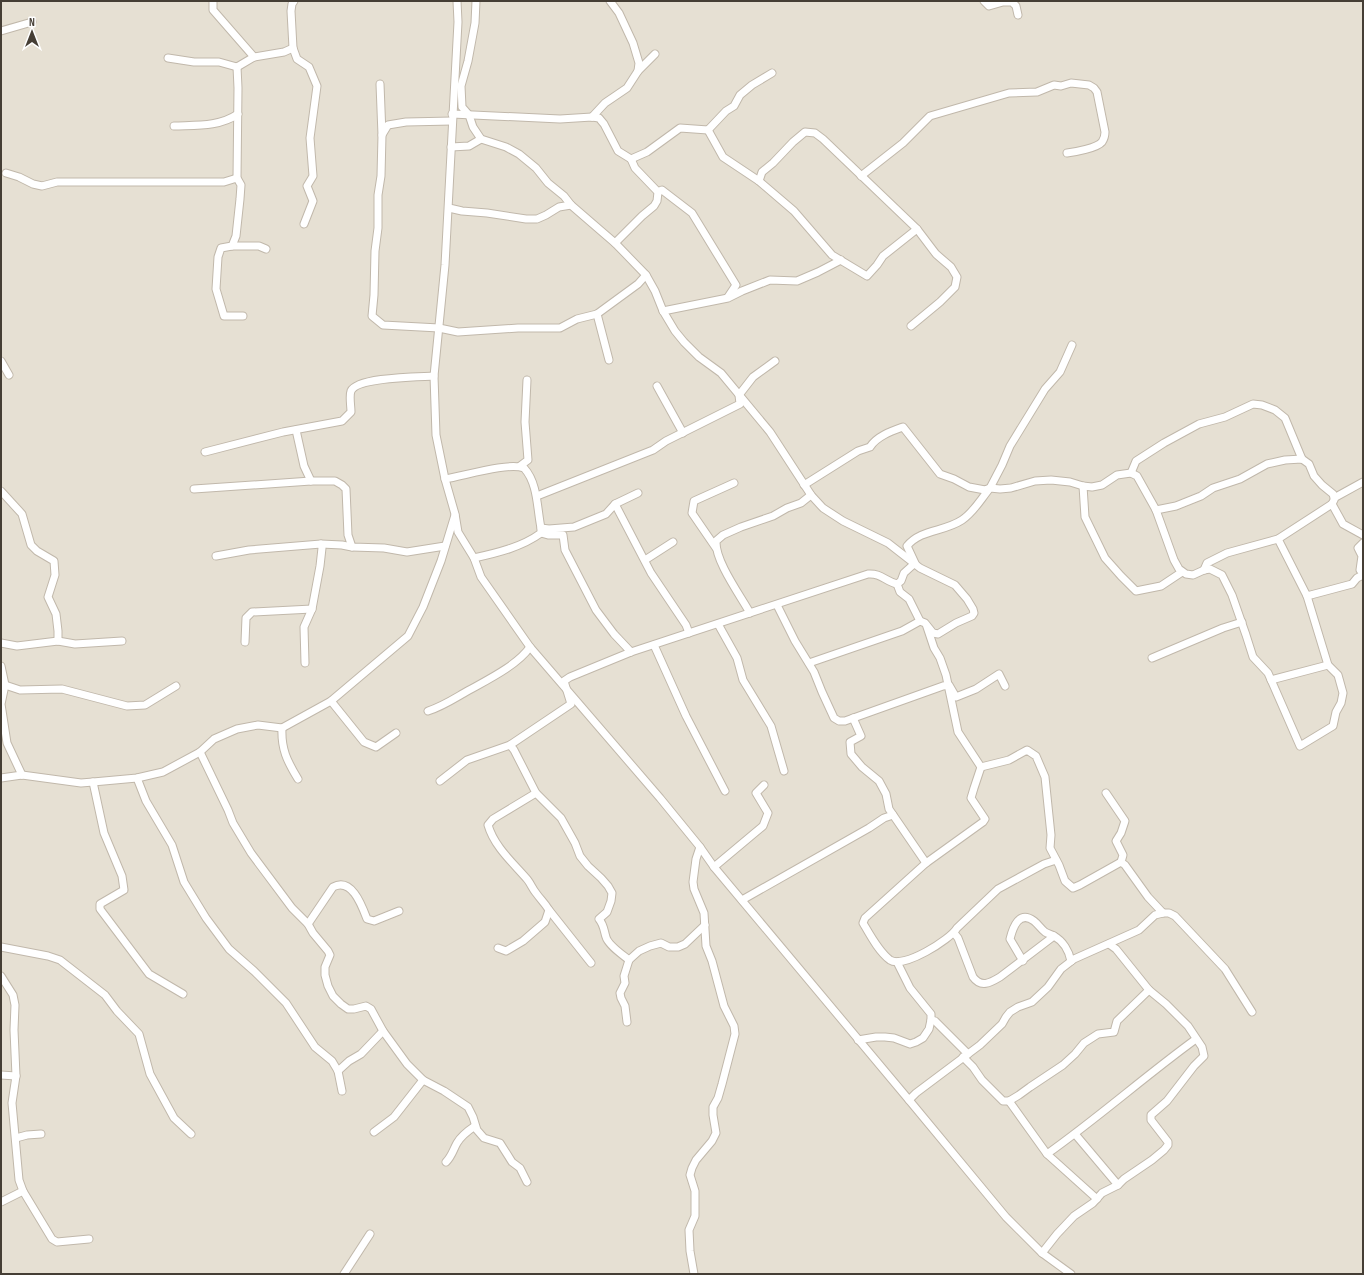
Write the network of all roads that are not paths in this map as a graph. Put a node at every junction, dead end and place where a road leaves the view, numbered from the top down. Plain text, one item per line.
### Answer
1 (213, 1) edge
2 (294, 1) edge
3 (457, 1) edge
4 (476, 1) edge
5 (611, 1) edge
6 (984, 1) edge
7 (1018, 15) dead end
8 (32, 22) dead end
9 (1, 31) edge
10 (293, 48) junction
11 (655, 54) dead end
12 (254, 57) junction
13 (168, 58) dead end
14 (236, 67) junction
15 (638, 71) junction
16 (772, 73) dead end
17 (380, 84) dead end
18 (457, 84) junction
19 (238, 114) junction
20 (469, 115) junction
21 (592, 117) junction
22 (452, 118) junction
23 (230, 119) junction
24 (238, 123) junction
25 (174, 126) dead end
26 (708, 130) junction
27 (382, 135) junction
28 (481, 139) junction
29 (451, 147) junction
30 (1067, 153) dead end
31 (631, 159) junction
32 (6, 173) dead end
33 (860, 176) junction
34 (237, 178) junction
35 (759, 181) junction
36 (658, 192) junction
37 (571, 205) junction
38 (449, 208) junction
39 (304, 224) dead end
40 (917, 229) junction
41 (615, 243) junction
42 (232, 246) junction
43 (266, 249) dead end
44 (841, 260) junction
45 (646, 275) junction
46 (728, 298) junction
47 (663, 311) junction
48 (597, 314) junction
49 (243, 316) dead end
50 (911, 326) dead end
51 (439, 328) junction
52 (1072, 346) dead end
53 (608, 360) dead end
54 (1, 361) edge
55 (775, 361) dead end
56 (10, 375) dead end
57 (434, 376) junction
58 (527, 380) dead end
59 (657, 386) dead end
60 (739, 395) junction
61 (296, 430) junction
62 (684, 433) junction
63 (205, 452) dead end
64 (1302, 459) junction
65 (528, 460) junction
66 (520, 466) junction
67 (528, 472) junction
68 (1131, 473) junction
69 (446, 479) junction
70 (311, 481) junction
71 (1363, 482) edge
72 (734, 483) dead end
73 (804, 485) junction
74 (1082, 486) junction
75 (990, 488) junction
76 (194, 489) dead end
77 (1, 491) edge
78 (638, 493) dead end
79 (811, 495) junction
80 (537, 496) junction
81 (1333, 501) junction
82 (615, 504) junction
83 (1156, 510) junction
84 (455, 514) junction
85 (541, 530) junction
86 (348, 535) junction
87 (1363, 535) edge
88 (1278, 539) junction
89 (673, 542) dead end
90 (1363, 543) edge
91 (321, 544) junction
92 (342, 545) junction
93 (445, 546) junction
94 (352, 547) junction
95 (716, 548) junction
96 (216, 556) dead end
97 (474, 558) junction
98 (645, 560) junction
99 (915, 563) junction
100 (1204, 570) junction
101 (1182, 572) junction
102 (1363, 574) edge
103 (897, 584) junction
104 (1307, 596) junction
105 (777, 605) junction
106 (312, 609) junction
107 (750, 613) junction
108 (922, 622) junction
109 (1242, 622) junction
110 (718, 624) junction
111 (689, 633) junction
112 (58, 641) junction
113 (122, 641) dead end
114 (245, 642) dead end
115 (1, 643) edge
116 (654, 646) junction
117 (530, 647) junction
118 (631, 652) junction
119 (1152, 658) dead end
120 (305, 662) dead end
121 (809, 663) junction
122 (1328, 665) junction
123 (1, 666) edge
124 (1271, 680) junction
125 (5, 685) junction
126 (949, 685) junction
127 (176, 686) dead end
128 (1005, 686) dead end
129 (565, 687) junction
130 (331, 701) junction
131 (428, 711) dead end
132 (853, 718) junction
133 (282, 728) junction
134 (396, 733) dead end
135 (510, 745) junction
136 (200, 752) junction
137 (981, 767) junction
138 (784, 771) dead end
139 (22, 775) junction
140 (1, 778) edge
141 (137, 778) junction
142 (298, 779) dead end
143 (440, 781) dead end
144 (93, 782) junction
145 (764, 785) dead end
146 (725, 791) dead end
147 (536, 793) junction
148 (1106, 793) dead end
149 (893, 815) junction
150 (700, 847) junction
151 (1056, 860) junction
152 (1122, 862) junction
153 (926, 863) junction
154 (714, 867) junction
155 (742, 900) junction
156 (549, 910) junction
157 (399, 911) dead end
158 (1163, 913) junction
159 (308, 924) junction
160 (705, 925) junction
161 (954, 933) junction
162 (1054, 936) junction
163 (1110, 944) junction
164 (1, 947) edge
165 (498, 948) dead end
166 (629, 960) junction
167 (1023, 960) junction
168 (1071, 961) junction
169 (897, 962) junction
170 (591, 963) dead end
171 (1, 976) edge
172 (1149, 990) junction
173 (183, 994) dead end
174 (1252, 1012) dead end
175 (931, 1020) junction
176 (626, 1022) dead end
177 (383, 1032) junction
178 (1196, 1039) junction
179 (858, 1040) junction
180 (965, 1056) junction
181 (338, 1071) junction
182 (1, 1075) edge
183 (16, 1076) junction
184 (423, 1080) junction
185 (342, 1091) dead end
186 (909, 1100) junction
187 (1009, 1101) junction
188 (475, 1126) junction
189 (374, 1132) dead end
190 (41, 1134) dead end
191 (190, 1134) dead end
192 (1075, 1134) junction
193 (16, 1138) junction
194 (1047, 1154) junction
195 (446, 1162) dead end
196 (527, 1182) dead end
197 (1118, 1185) junction
198 (23, 1191) junction
199 (1097, 1198) junction
200 (1, 1202) edge
201 (370, 1234) dead end
202 (89, 1239) dead end
203 (1042, 1253) junction
204 (344, 1274) edge
205 (694, 1274) edge
206 (1071, 1274) edge

1 - 12 street
2 - 10 street
3 - 18 street
4 - 18 street
5 - 15 street
6 - 7 street
8 - 9 street
10 - 12 street
10 - 39 street
11 - 15 street
12 - 14 street
13 - 14 street
14 - 19 street
15 - 21 street
16 - 26 street
17 - 27 street
18 - 20 street
18 - 22 street
19 - 23 street
19 - 24 street
20 - 21 street
20 - 22 street
20 - 28 street
21 - 31 street
22 - 27 street
22 - 29 street
23 - 24 street
23 - 25 street
24 - 34 street
26 - 31 street
26 - 35 street
27 - 51 street
28 - 29 street
28 - 37 street
29 - 38 street
30 - 33 street
31 - 36 street
32 - 34 street
33 - 35 street
33 - 40 street
34 - 42 street
35 - 44 street
36 - 41 street
36 - 46 street
37 - 38 street
37 - 41 street
38 - 51 street
40 - 44 street
40 - 50 street
41 - 45 street
42 - 43 street
42 - 49 street
44 - 46 street
45 - 47 street
45 - 48 street
46 - 47 street
47 - 60 street
48 - 51 street
48 - 53 street
51 - 57 street
52 - 75 street
54 - 56 street
55 - 60 street
57 - 61 street
57 - 69 street
58 - 65 street
59 - 62 street
60 - 62 street
60 - 73 street
61 - 63 street
61 - 70 street
62 - 80 street
64 - 68 street
64 - 81 street
64 - 83 street
65 - 66 street
65 - 67 street
66 - 67 street
66 - 69 street
67 - 80 street
68 - 74 street
68 - 83 street
69 - 84 street
70 - 76 street
70 - 86 street
71 - 81 street
72 - 95 street
73 - 75 street
73 - 79 street
74 - 75 street
74 - 101 street
75 - 99 street
77 - 112 street
78 - 82 street
79 - 95 street
79 - 99 street
80 - 85 street
81 - 87 street
81 - 88 street
82 - 85 street
82 - 98 street
83 - 101 street
84 - 93 street
84 - 97 street
85 - 97 street
85 - 118 street
86 - 92 street
86 - 94 street
88 - 100 street
88 - 104 street
89 - 98 street
90 - 102 street
91 - 92 street
91 - 96 street
91 - 106 street
92 - 94 street
93 - 94 street
93 - 130 street
95 - 107 street
97 - 117 street
98 - 111 street
99 - 103 street
99 - 108 street
100 - 101 street
100 - 109 street
102 - 104 street
103 - 105 street
103 - 108 street
104 - 122 street
105 - 107 street
105 - 121 street
106 - 114 street
106 - 120 street
107 - 110 street
108 - 121 street
108 - 126 street
109 - 119 street
109 - 124 street
110 - 111 street
110 - 138 street
111 - 116 street
112 - 113 street
112 - 115 street
116 - 118 street
116 - 146 street
117 - 129 street
117 - 131 street
118 - 129 street
121 - 132 street
122 - 124 street
122 - 124 street
123 - 125 street
125 - 127 street
125 - 139 street
126 - 128 street
126 - 132 street
126 - 137 street
129 - 135 street
129 - 150 street
130 - 133 street
130 - 134 street
132 - 149 street
133 - 136 street
133 - 142 street
135 - 143 street
135 - 147 street
136 - 141 street
136 - 159 street
137 - 151 street
137 - 153 street
139 - 140 street
139 - 144 street
141 - 144 street
141 - 181 street
144 - 173 street
145 - 154 street
147 - 156 street
147 - 166 street
148 - 152 street
149 - 153 street
149 - 155 street
150 - 154 street
150 - 160 street
151 - 152 street
151 - 161 street
152 - 158 street
153 - 169 street
154 - 155 street
155 - 179 street
156 - 165 street
156 - 170 street
157 - 159 street
158 - 163 street
158 - 174 street
159 - 177 street
160 - 166 street
160 - 205 street
161 - 167 street
161 - 169 street
162 - 167 street
162 - 167 street
162 - 168 street
163 - 168 street
163 - 172 street
164 - 191 street
166 - 176 street
168 - 180 street
169 - 175 street
171 - 183 street
172 - 178 street
172 - 187 street
175 - 179 street
175 - 180 street
177 - 181 street
177 - 184 street
178 - 192 street
178 - 197 street
179 - 186 street
180 - 186 street
180 - 187 street
181 - 185 street
182 - 183 street
183 - 193 street
184 - 188 street
184 - 189 street
186 - 203 street
187 - 194 street
188 - 195 street
188 - 196 street
190 - 193 street
192 - 194 street
192 - 197 street
193 - 198 street
194 - 199 street
197 - 199 street
198 - 200 street
198 - 202 street
199 - 203 street
201 - 204 street
203 - 206 street

